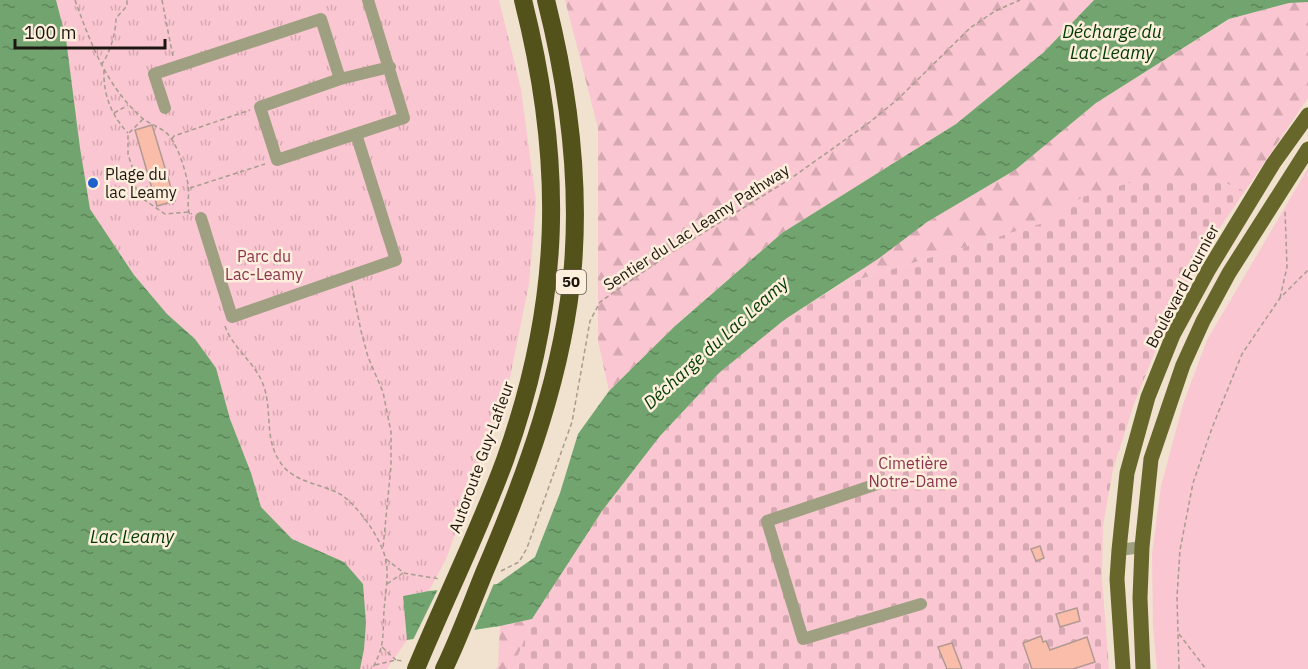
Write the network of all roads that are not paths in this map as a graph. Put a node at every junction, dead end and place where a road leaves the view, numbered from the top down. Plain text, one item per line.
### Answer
1 (368, 0) edge
2 (523, 0) edge
3 (546, 0) edge
4 (390, 67) junction
5 (340, 79) junction
6 (165, 108) dead end
7 (1308, 115) edge
8 (356, 134) junction
9 (1308, 149) edge
10 (201, 218) road end
11 (880, 483) dead end
12 (1142, 547) junction
13 (1119, 550) junction
14 (921, 604) dead end
15 (445, 666) edge
16 (413, 667) edge
17 (1122, 669) edge
18 (1143, 669) edge

1 - 4 lane
2 - 16 highway, Autoroute Guy-Lafleur / 50
3 - 15 highway, 50
4 - 5 lane
4 - 8 lane
5 - 6 lane
5 - 8 lane
7 - 13 main road, Boulevard Fournier
8 - 10 lane
9 - 12 main road
11 - 14 lane
12 - 13 lane
12 - 18 main road
13 - 17 main road, Boulevard Fournier

